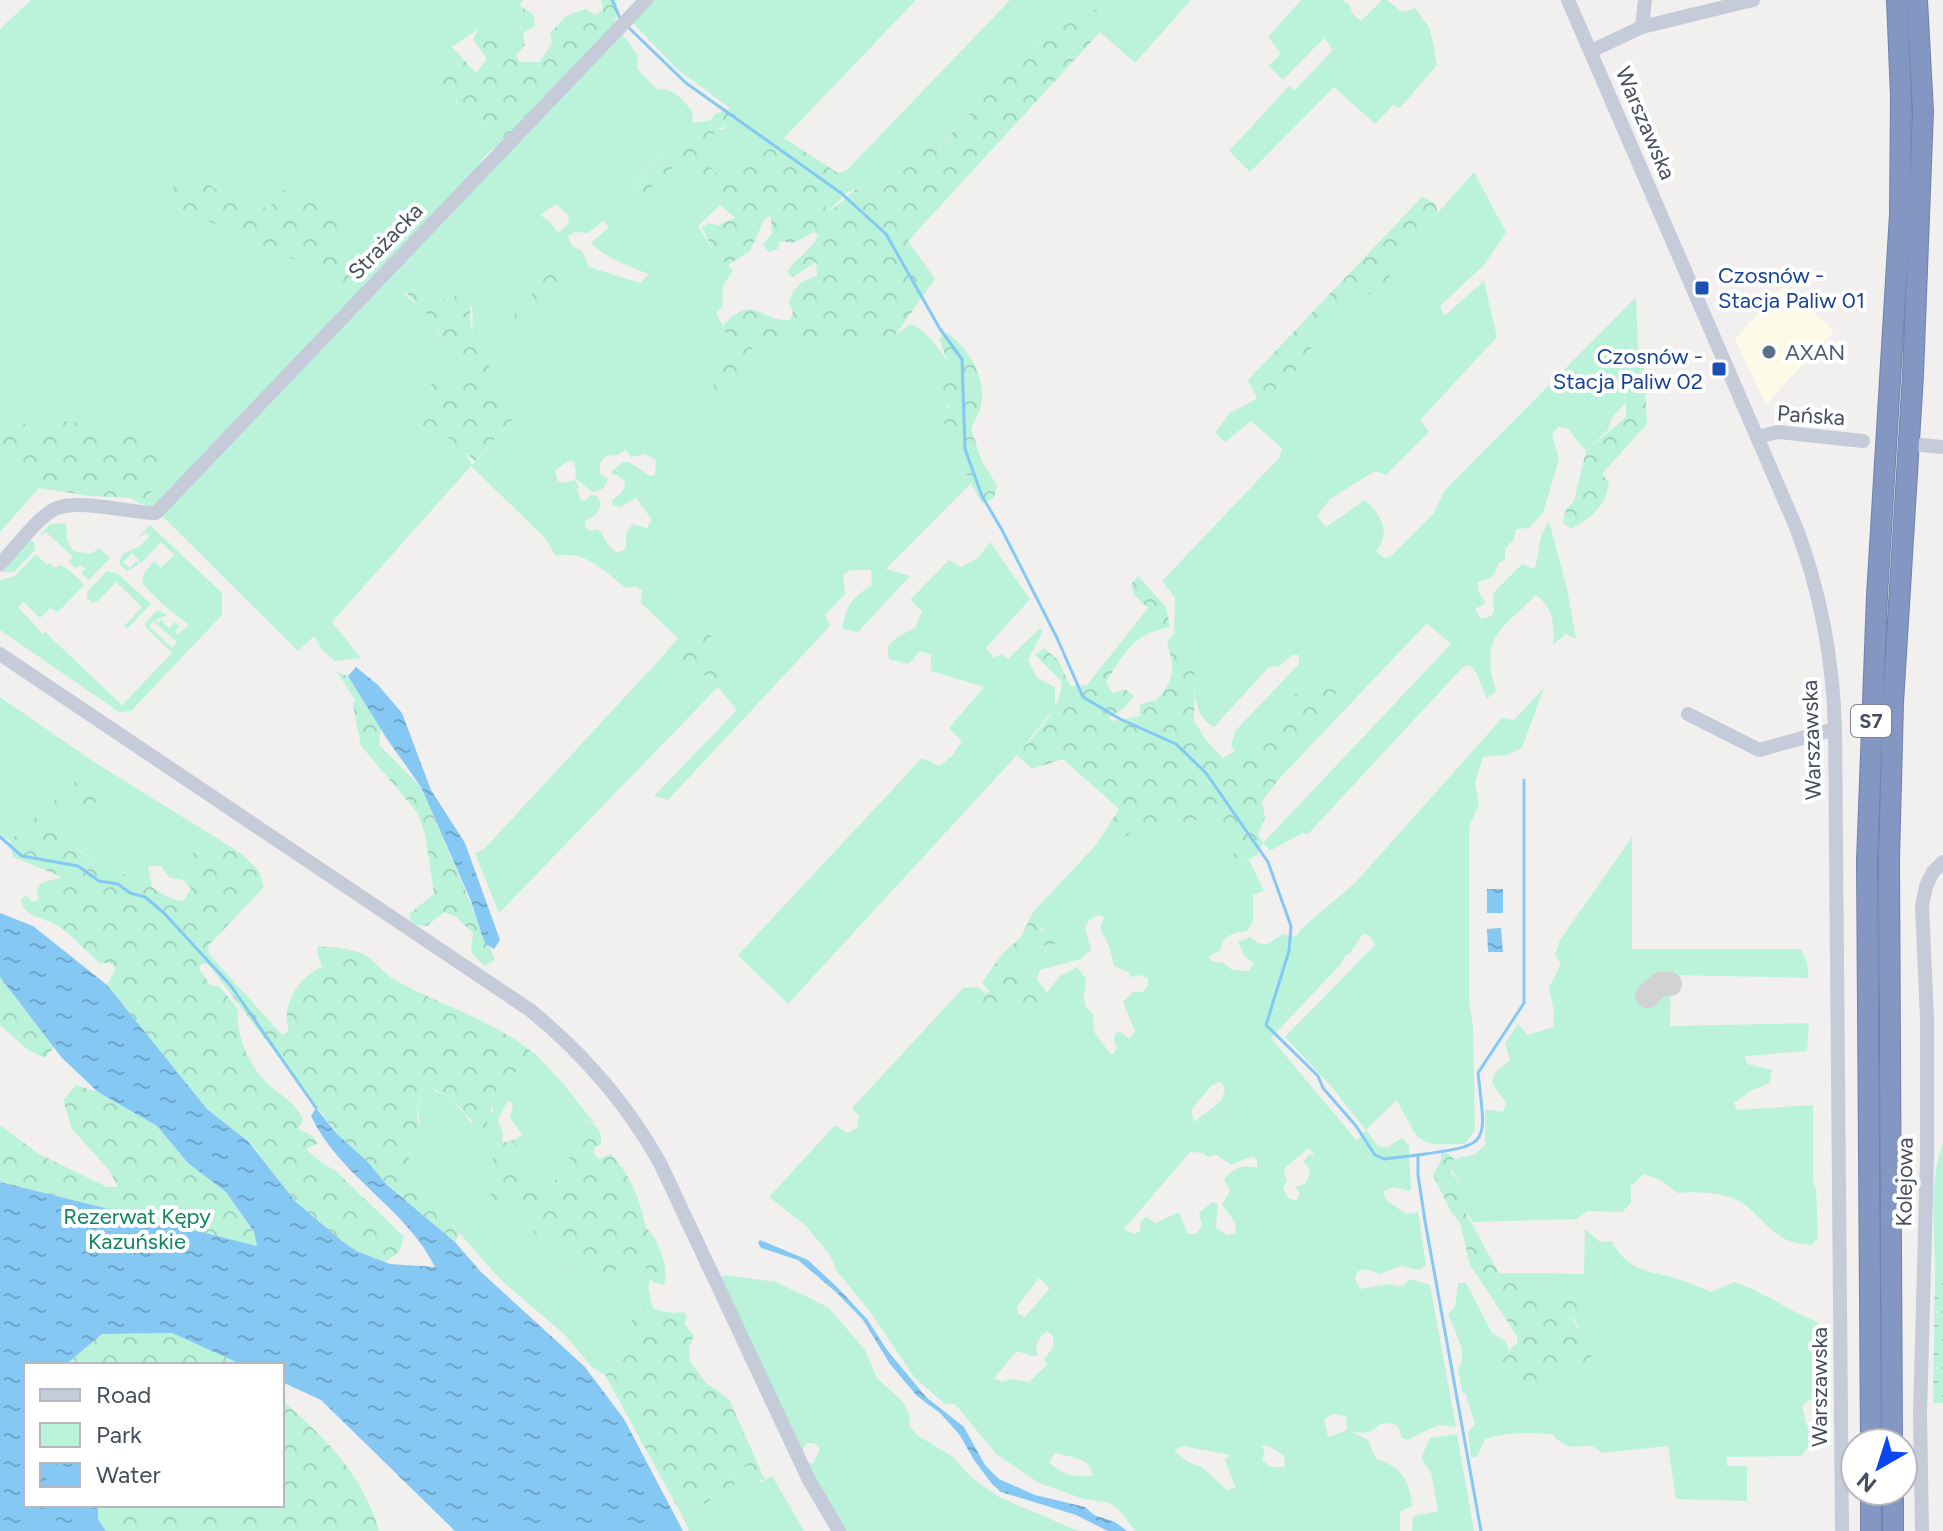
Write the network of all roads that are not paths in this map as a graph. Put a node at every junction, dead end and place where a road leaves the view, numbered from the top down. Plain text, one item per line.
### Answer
1 (646, 0) edge
2 (1568, 0) edge
3 (1645, 0) edge
4 (1753, 0) edge
5 (1897, 0) edge
6 (1917, 0) edge
7 (1642, 27) junction
8 (1591, 51) junction
9 (1757, 437) junction
10 (1863, 441) dead end
11 (1921, 445) dead end
12 (1943, 447) edge
13 (0, 564) edge
14 (0, 654) edge
15 (1688, 714) dead end
16 (1835, 729) junction
17 (1938, 867) edge
18 (1871, 1427) edge
19 (1892, 1427) edge
20 (1871, 1507) edge
21 (1893, 1507) edge
22 (839, 1531) edge
23 (1842, 1531) edge
24 (1871, 1531) edge
25 (1893, 1531) edge
26 (1922, 1531) edge

1 - 13 street, Strażacka
2 - 8 street, Warszawska
3 - 7 street
4 - 7 street
5 - 18 highway, S7
6 - 19 highway, S7
7 - 8 street
8 - 9 street, Warszawska
9 - 10 street, Pańska
9 - 16 street, Warszawska
11 - 12 street
14 - 22 street
15 - 16 street
16 - 23 street, Warszawska
17 - 26 street, Kolejowa
20 - 24 highway
21 - 25 highway

